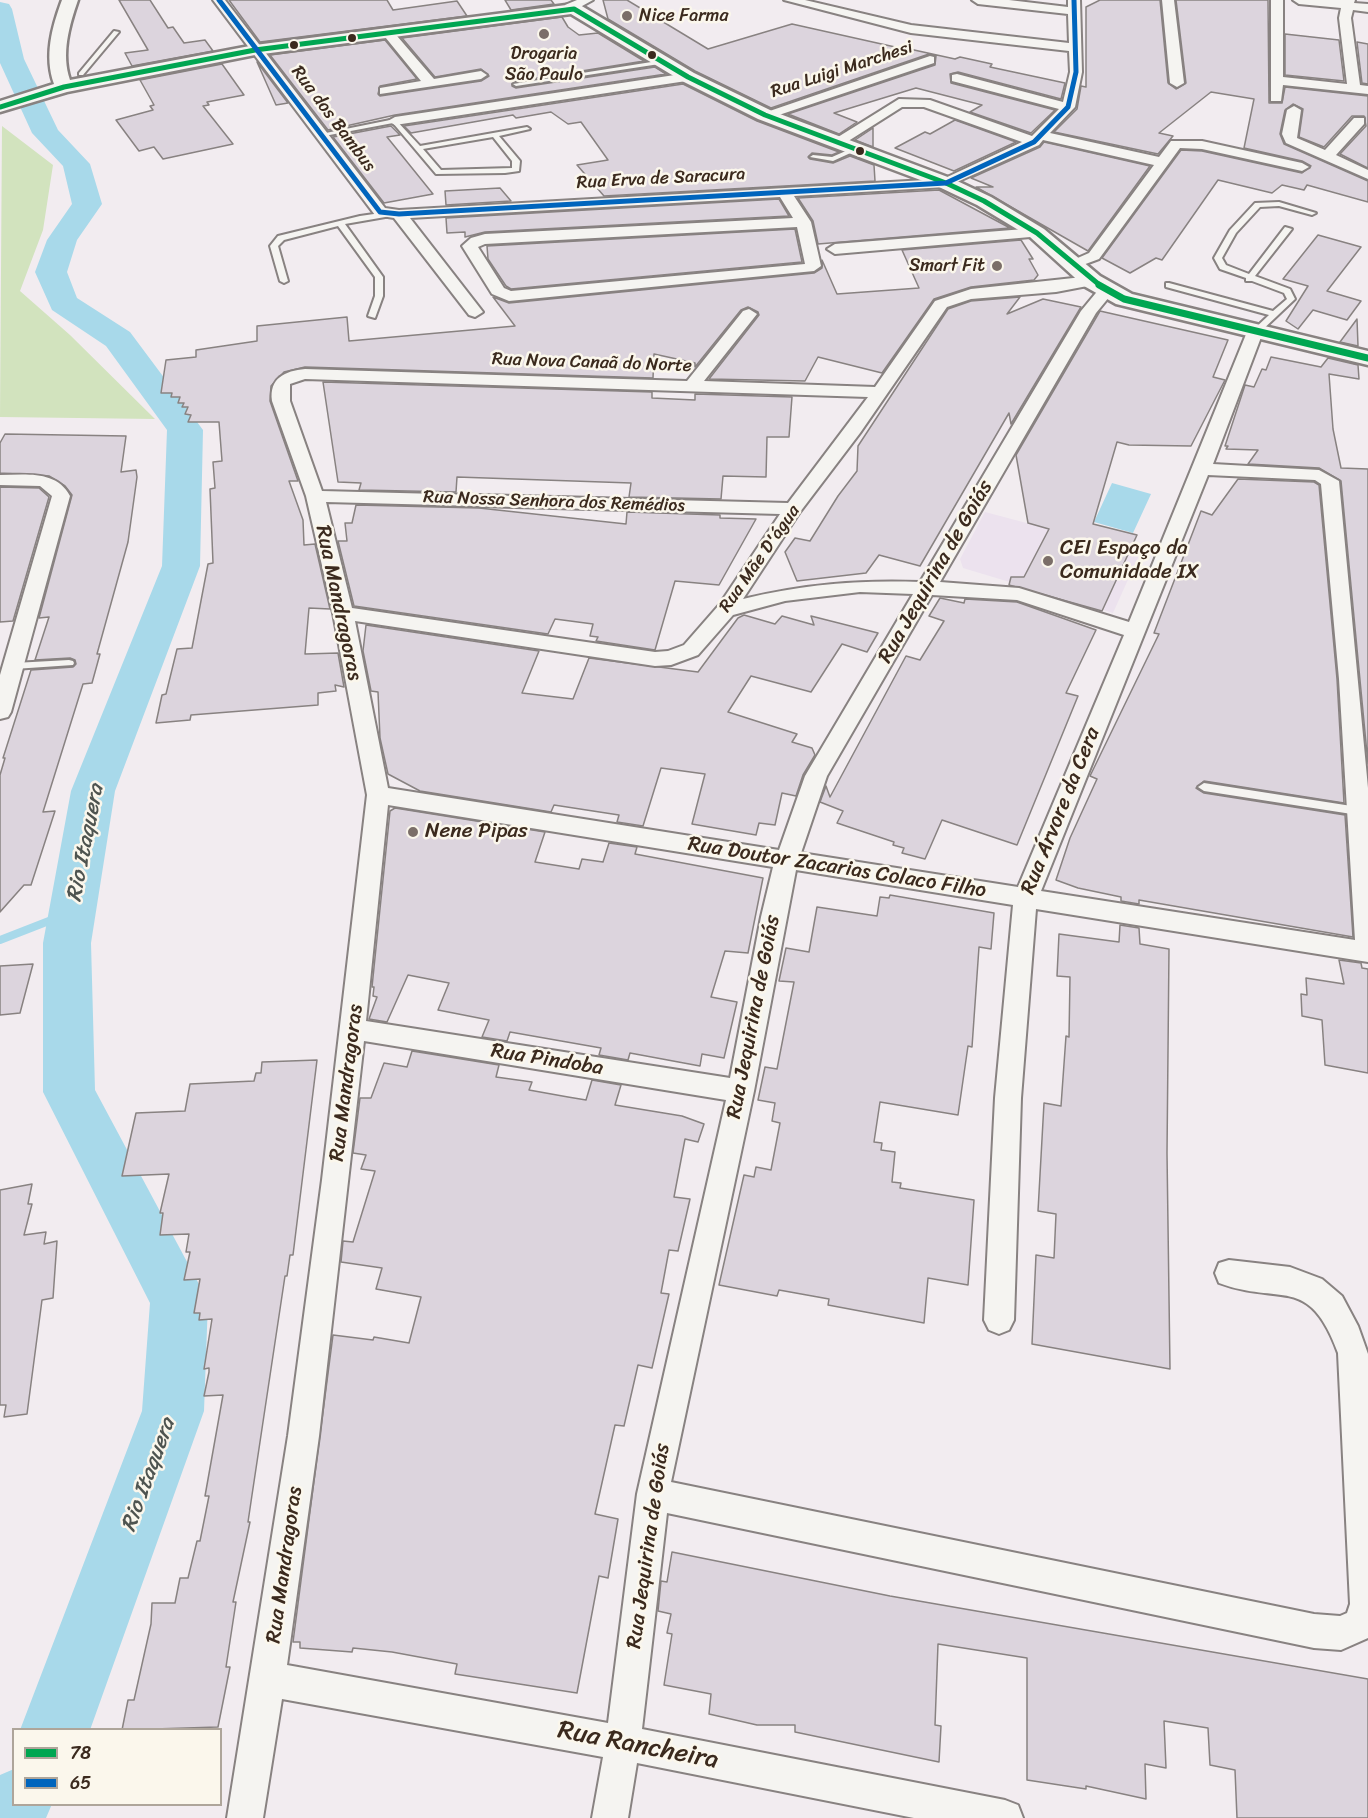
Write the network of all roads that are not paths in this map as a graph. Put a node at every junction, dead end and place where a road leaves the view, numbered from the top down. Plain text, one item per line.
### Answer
1 (70, 0) edge
2 (219, 0) edge
3 (587, 0) edge
4 (790, 0) edge
5 (848, 0) edge
6 (985, 0) edge
7 (1168, 0) edge
8 (1277, 0) edge
9 (1299, 0) edge
10 (1348, 3) edge
11 (569, 4) edge
12 (1074, 6) edge
13 (833, 8) junction
14 (1368, 8) edge
15 (116, 32) dead end
16 (387, 32) junction
17 (1076, 48) junction
18 (257, 53) junction
19 (930, 60) dead end
20 (664, 62) junction
21 (57, 65) junction
22 (81, 74) junction
23 (121, 75) junction
24 (481, 75) dead end
25 (688, 77) junction
26 (957, 78) dead end
27 (1277, 80) junction
28 (430, 83) junction
29 (1178, 83) dead end
30 (516, 84) dead end
31 (1354, 88) junction
32 (1368, 90) edge
33 (385, 91) dead end
34 (56, 94) junction
35 (1276, 98) dead end
36 (1068, 107) junction
37 (1294, 110) dead end
38 (2, 113) edge
39 (765, 114) junction
40 (396, 121) junction
41 (1359, 121) dead end
42 (527, 129) dead end
43 (320, 135) junction
44 (495, 135) junction
45 (1038, 139) junction
46 (837, 142) junction
47 (418, 148) junction
48 (855, 149) junction
49 (1327, 156) junction
50 (813, 157) dead end
51 (1161, 162) junction
52 (1302, 167) dead end
53 (1368, 175) edge
54 (946, 183) junction
55 (783, 191) junction
56 (389, 213) junction
57 (1312, 213) dead end
58 (804, 222) junction
59 (340, 223) junction
60 (1288, 229) dead end
61 (1037, 233) junction
62 (835, 249) dead end
63 (1072, 264) junction
64 (1249, 279) junction
65 (284, 281) dead end
66 (1169, 285) dead end
67 (1099, 286) junction
68 (476, 312) dead end
69 (749, 314) dead end
70 (1274, 314) junction
71 (372, 316) dead end
72 (1255, 332) junction
73 (1366, 358) edge
74 (305, 374) joint
75 (692, 386) junction
76 (879, 393) junction
77 (1203, 469) junction
78 (0, 480) edge
79 (315, 496) junction
80 (793, 509) junction
81 (926, 588) junction
82 (726, 610) junction
83 (343, 613) junction
84 (1134, 631) junction
85 (69, 663) dead end
86 (7, 666) edge
87 (0, 712) edge
88 (1204, 788) dead end
89 (378, 795) junction
90 (1358, 811) junction
91 (787, 859) junction
92 (1026, 898) junction
93 (1368, 945) edge
94 (1368, 952) edge
95 (353, 1029) junction
96 (741, 1091) junction
97 (1229, 1273) dead end
98 (999, 1320) dead end
99 (653, 1494) junction
100 (269, 1678) junction
101 (623, 1743) junction
102 (245, 1818) edge
103 (610, 1818) edge
104 (1005, 1818) edge

1 - 21 main road
2 - 18 street, Rua dos Bambus
3 - 11 street
4 - 13 street
5 - 13 street
6 - 12 street
7 - 29 street
8 - 27 street
9 - 10 street
10 - 14 street
10 - 31 street
11 - 16 main road
11 - 20 main road
12 - 17 street
13 - 17 street
15 - 22 lane
16 - 18 main road
16 - 28 street
17 - 36 street
18 - 23 main road
18 - 34 main road
18 - 43 street, Rua dos Bambus
19 - 39 street, Rua Luigi Marchesi
20 - 25 main road
20 - 30 lane
21 - 22 main road
21 - 34 main road
22 - 23 main road
23 - 34 main road
24 - 28 street
25 - 39 main road
25 - 40 street
26 - 36 street
27 - 31 street
27 - 35 street
28 - 33 street
31 - 32 street
34 - 38 main road
36 - 45 street
37 - 49 street
39 - 46 main road
40 - 43 lane
40 - 47 lane
41 - 49 street
42 - 44 lane
43 - 56 street, Rua dos Bambus
44 - 47 lane
44 - 47 lane
45 - 46 street
45 - 51 street
45 - 54 street
46 - 48 main road
48 - 50 lane
48 - 54 main road
49 - 53 street
51 - 52 street
51 - 63 street
54 - 55 street, Rua Erva de Saracura
54 - 61 main road
55 - 56 street, Rua Erva de Saracura
55 - 58 street
56 - 59 lane
56 - 68 street, Rua dos Bambus
57 - 64 lane
58 - 58 street
59 - 65 lane
59 - 71 lane
60 - 64 lane
61 - 62 street
61 - 63 main road
63 - 67 main road
64 - 70 lane
66 - 70 lane
67 - 72 main road
67 - 76 street, Rua Mãe D'água
67 - 81 street, Rua Jequirina de Goiás
69 - 75 street
70 - 72 lane
72 - 73 main road
72 - 77 street, Rua Árvore da Cera
74 - 75 street, Rua Nova Canaã do Norte
74 - 79 street, Rua Mandragoras
75 - 76 street, Rua Nova Canaã do Norte
76 - 80 street, Rua Mãe D'água
77 - 84 street, Rua Árvore da Cera
77 - 90 street
78 - 86 street
79 - 80 street, Rua Nossa Senhora dos Remédios
79 - 83 street, Rua Mandragoras
80 - 82 street, Rua Mãe D'água
81 - 82 street
81 - 84 street
81 - 91 street, Rua Jequirina de Goiás
82 - 83 street, Rua Mãe D'água
83 - 89 street, Rua Mandragoras
84 - 92 street, Rua Árvore da Cera
85 - 86 lane
86 - 87 street
88 - 90 lane
89 - 91 street, Rua Doutor Zacarias Colaco Filho
89 - 95 street, Rua Mandragoras
90 - 93 street
91 - 92 street, Rua Doutor Zacarias Colaco Filho
91 - 96 street, Rua Jequirina de Goiás
92 - 94 street, Rua Doutor Zacarias Colaco Filho
92 - 98 street, Rua Árvore da Cera
95 - 96 street, Rua Pindoba
95 - 100 street, Rua Mandragoras
96 - 99 street, Rua Jequirina de Goiás
97 - 99 street
99 - 101 street, Rua Jequirina de Goiás
100 - 101 street, Rua Rancheira
100 - 102 street, Rua Mandragoras
101 - 103 street, Rua Jequirina de Goiás
101 - 104 street, Rua Rancheira

